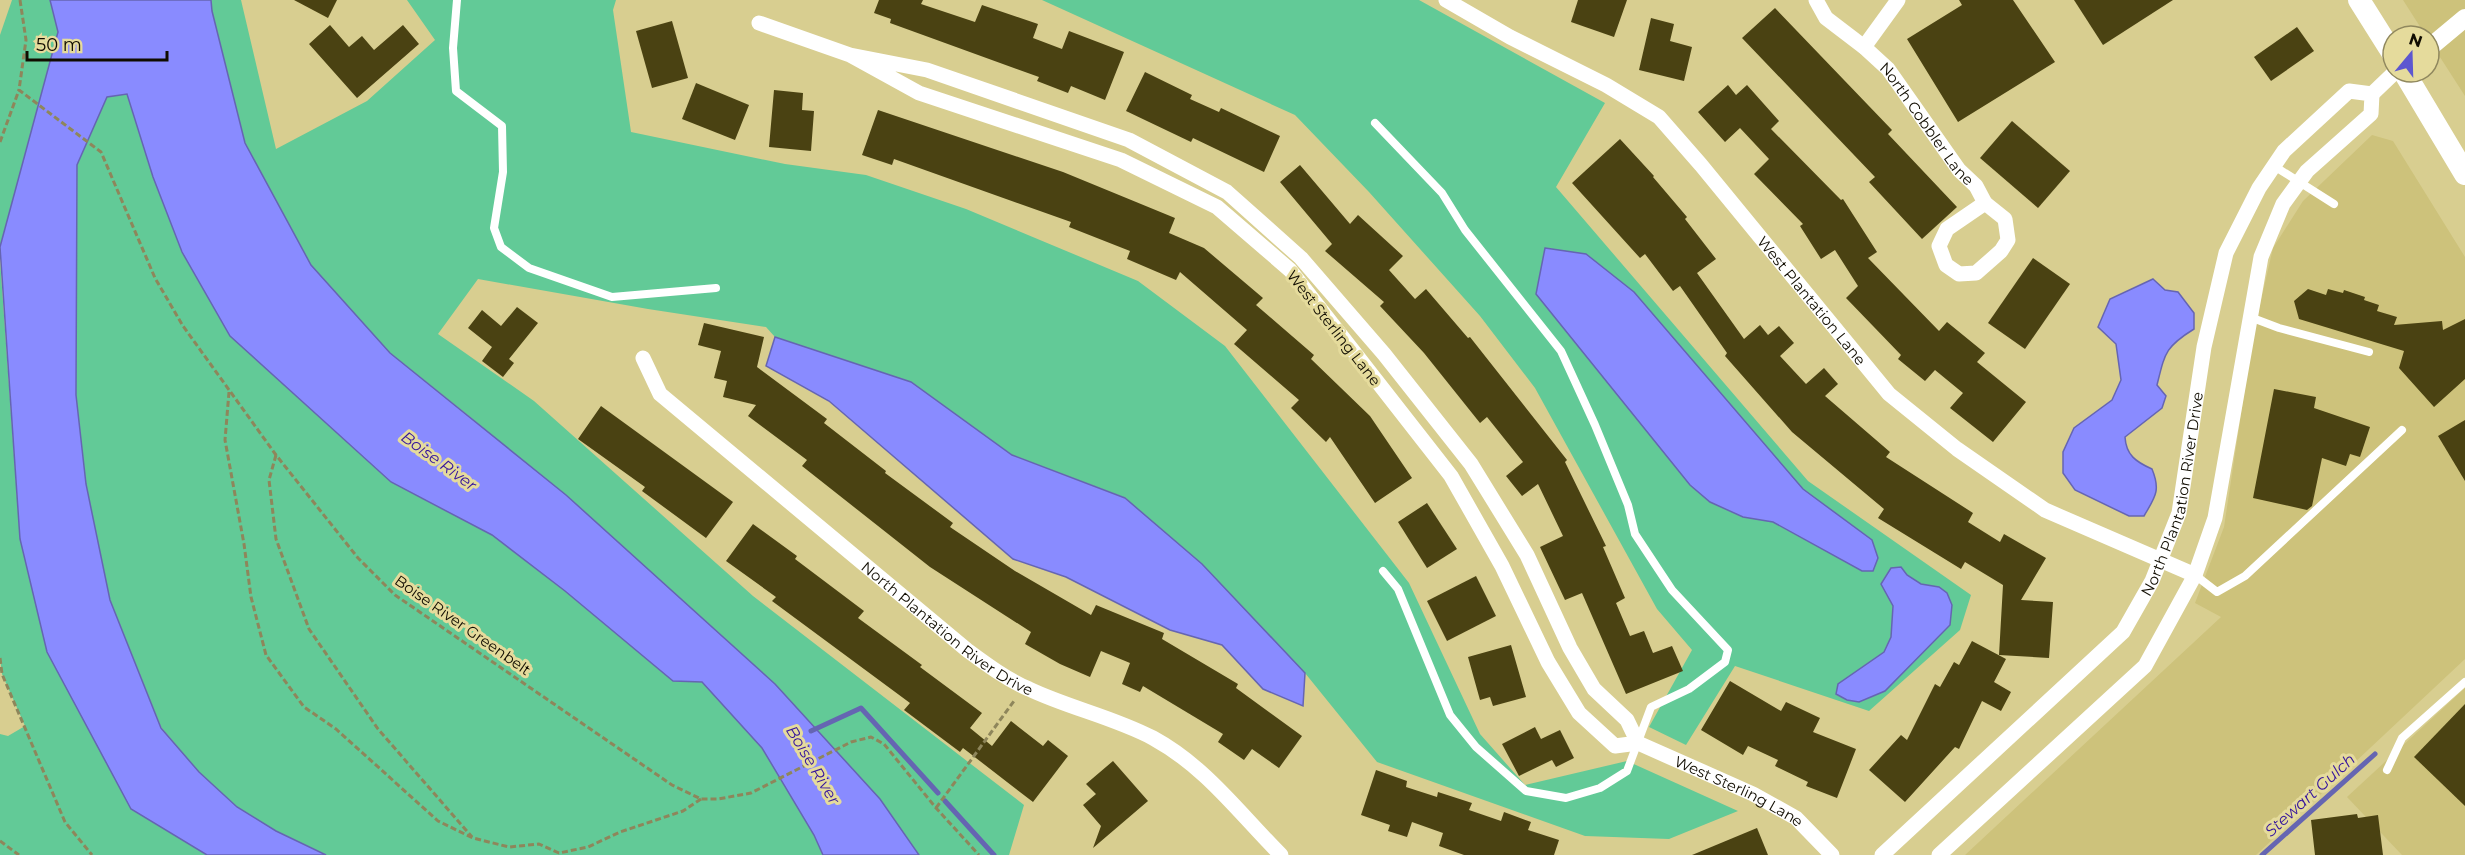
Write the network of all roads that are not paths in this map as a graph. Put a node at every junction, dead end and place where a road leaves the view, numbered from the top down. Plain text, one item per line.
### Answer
1 (457, 0) edge
2 (1446, 0) edge
3 (1816, 0) edge
4 (1898, 0) edge
5 (2359, 0) edge
6 (2465, 18) edge
7 (759, 23) dead end
8 (2381, 35) edge
9 (2441, 38) edge
10 (1864, 46) junction
11 (850, 55) junction
12 (2383, 84) edge
13 (2411, 84) edge
14 (2372, 94) junction
15 (1375, 123) dead end
16 (2274, 166) junction
17 (2465, 174) edge
18 (2299, 182) junction
19 (1985, 203) junction
20 (2334, 204) dead end
21 (716, 288) dead end
22 (2250, 317) junction
23 (2369, 352) dead end
24 (643, 358) dead end
25 (2402, 430) dead end
26 (2160, 561) junction
27 (1383, 571) dead end
28 (2195, 575) junction
29 (2465, 682) edge
30 (1638, 743) junction
31 (2387, 770) dead end
32 (1281, 855) edge
33 (1832, 855) edge
34 (1882, 855) edge
35 (1939, 855) edge

1 - 21 lane
2 - 26 street, West Plantation Lane
3 - 10 street, North Cobbler Lane
4 - 10 street
5 - 8 main road
6 - 9 street
7 - 11 street, West Sterling Lane
10 - 19 street, North Cobbler Lane
11 - 30 street, West Sterling Lane
11 - 30 street, West Sterling Lane
12 - 14 street
13 - 17 main road
14 - 16 street, North Plantation River Drive
14 - 18 street
15 - 30 lane
16 - 18 lane
16 - 26 street, North Plantation River Drive
18 - 20 lane
18 - 22 street
19 - 19 street, North Cobbler Lane
22 - 23 lane
22 - 28 street
24 - 32 street, North Plantation River Drive
25 - 28 lane
26 - 28 street, West Plantation Lane
26 - 34 street, North Plantation River Drive
27 - 30 lane
28 - 35 street
29 - 31 lane
30 - 33 street, West Sterling Lane

